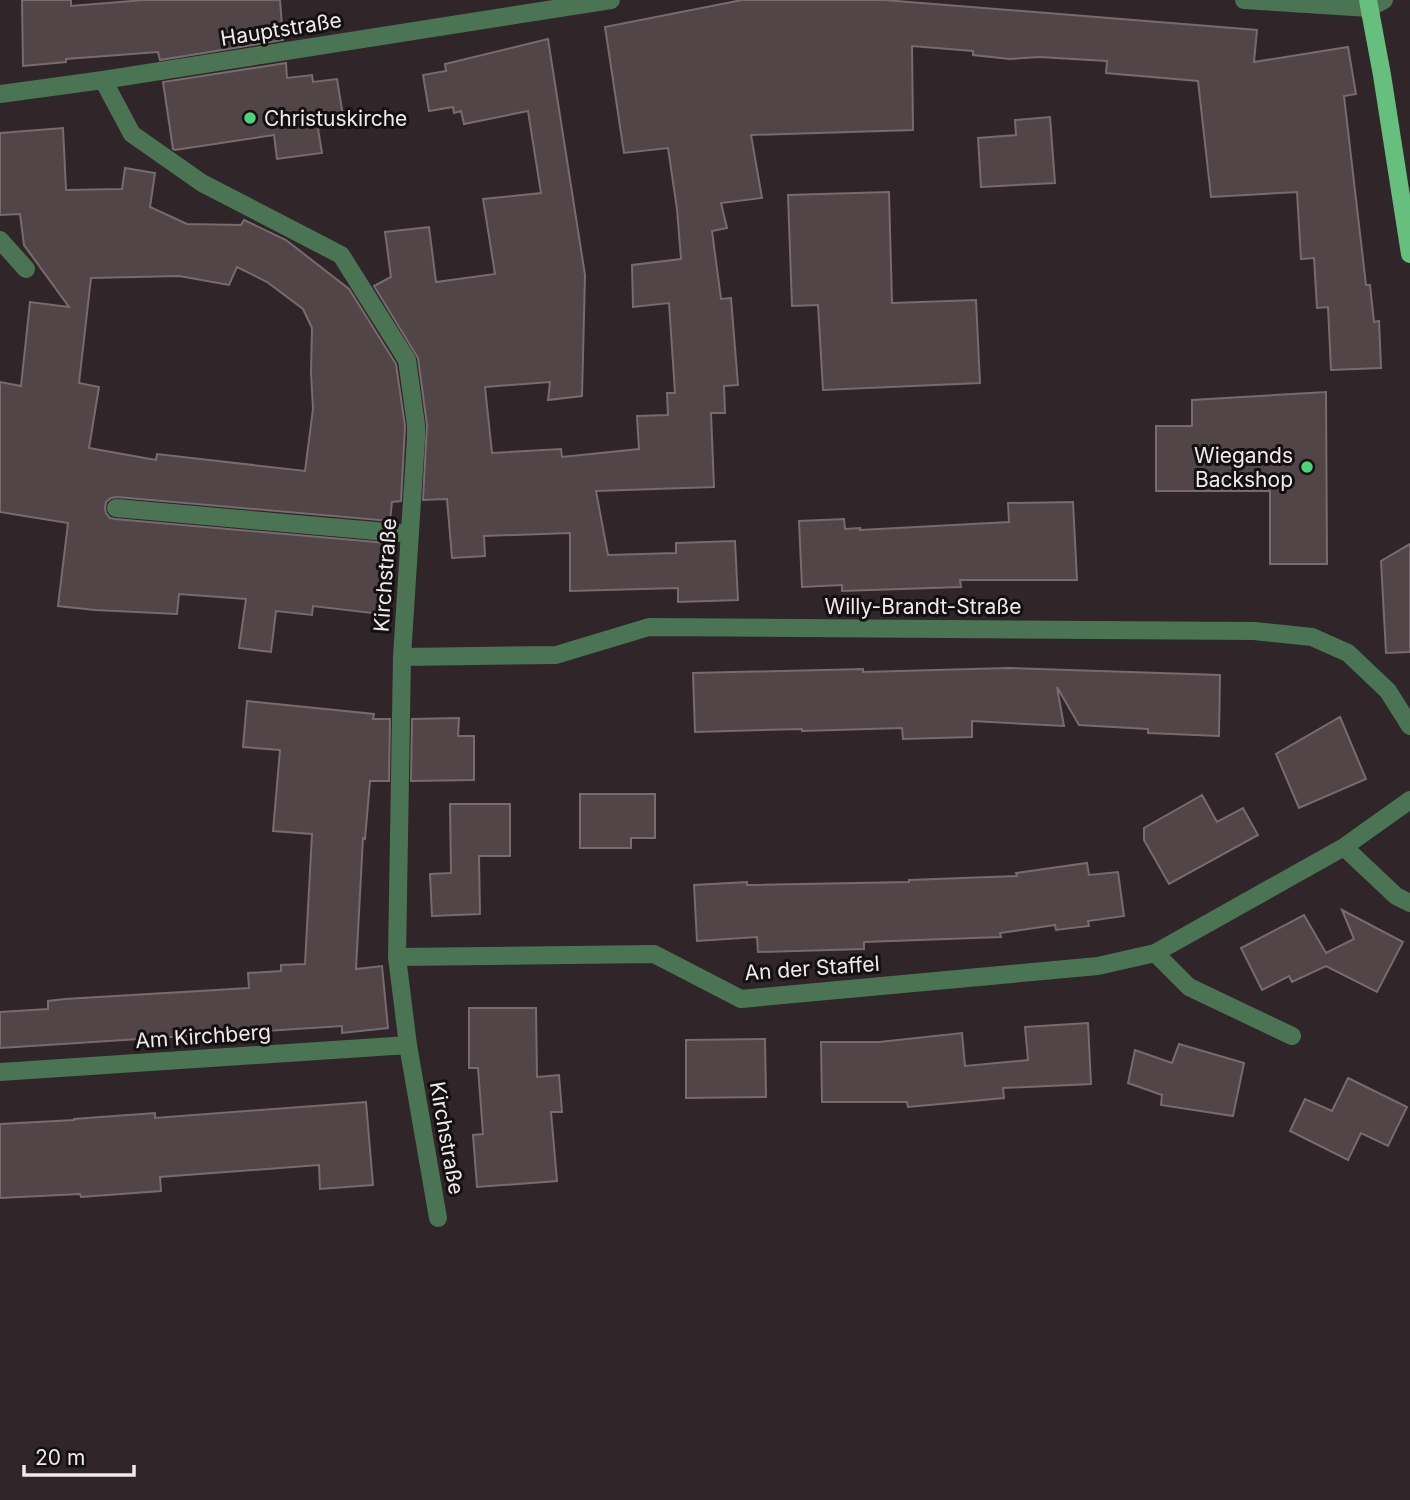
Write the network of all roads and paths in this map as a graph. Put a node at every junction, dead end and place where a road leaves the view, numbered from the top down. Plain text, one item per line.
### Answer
1 (611, 0) edge
2 (1244, 0) edge
3 (1374, 3) edge
4 (103, 80) junction
5 (0, 94) edge
6 (0, 240) edge
7 (1410, 254) edge
8 (26, 269) dead end
9 (116, 508) dead end
10 (410, 534) junction
11 (402, 657) junction
12 (1410, 726) edge
13 (1410, 800) edge
14 (1344, 848) junction
15 (1410, 904) edge
16 (1156, 953) junction
17 (397, 957) junction
18 (1292, 1036) dead end
19 (408, 1045) junction
20 (0, 1072) edge
21 (438, 1218) dead end

1 - 4 street, Hauptstraße
2 - 3 street
3 - 7 main road
4 - 5 street, Hauptstraße
4 - 10 street, Kirchstraße
6 - 8 street
9 - 10 street
10 - 11 street, Kirchstraße
11 - 12 street, Willy-Brandt-Straße
11 - 17 street, Kirchstraße
13 - 14 street, An der Staffel
14 - 15 street
14 - 16 street, An der Staffel
16 - 17 street, An der Staffel
16 - 18 street
17 - 19 street, Kirchstraße
19 - 20 street, Am Kirchberg
19 - 21 street, Kirchstraße

